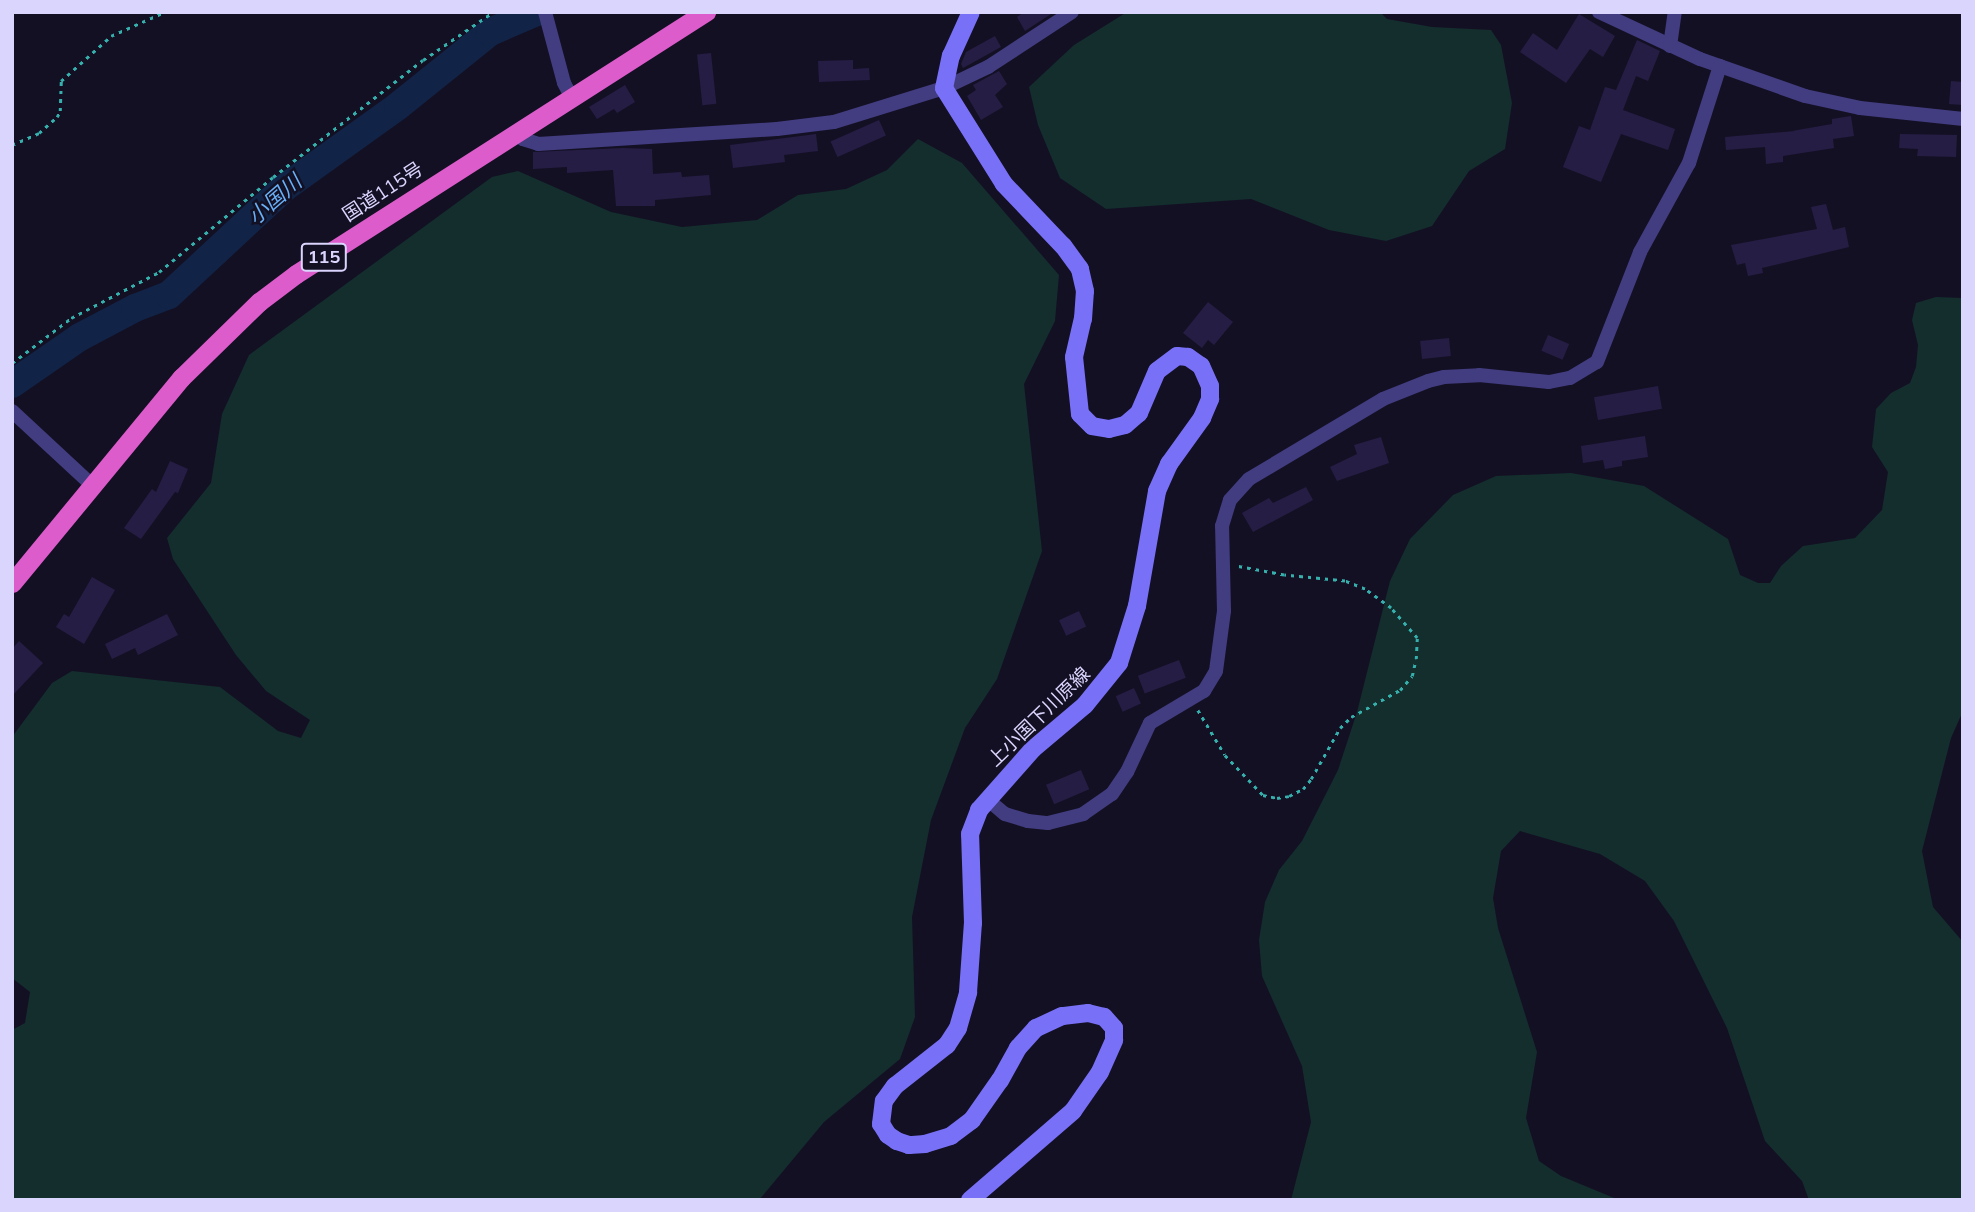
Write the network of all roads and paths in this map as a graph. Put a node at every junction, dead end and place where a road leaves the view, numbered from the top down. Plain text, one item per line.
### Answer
1 (165, 12) edge
2 (493, 12) edge
3 (545, 12) edge
4 (706, 12) edge
5 (971, 12) edge
6 (1072, 12) edge
7 (1599, 12) edge
8 (1675, 12) edge
9 (1670, 46) junction
10 (1720, 66) junction
11 (944, 88) junction
12 (572, 98) junction
13 (1963, 119) edge
14 (518, 133) junction
15 (12, 145) edge
16 (12, 363) edge
17 (15, 413) edge
18 (92, 485) junction
19 (1223, 564) junction
20 (12, 583) edge
21 (1192, 700) junction
22 (987, 799) junction
23 (970, 1200) edge

1 - 15 path
2 - 16 path
3 - 12 street
4 - 12 highway, 国道115号 / 115
5 - 11 main road
6 - 11 street
7 - 9 street
8 - 9 street
9 - 10 street
10 - 13 street
10 - 19 street
11 - 14 street
11 - 22 main road, 上小国下川原線
12 - 14 highway, 国道115号 / 115
14 - 18 highway, 国道115号 / 115
17 - 18 street
18 - 20 highway, 国道115号 / 115
19 - 21 street
19 - 21 path
21 - 22 street
22 - 23 main road, 上小国下川原線

